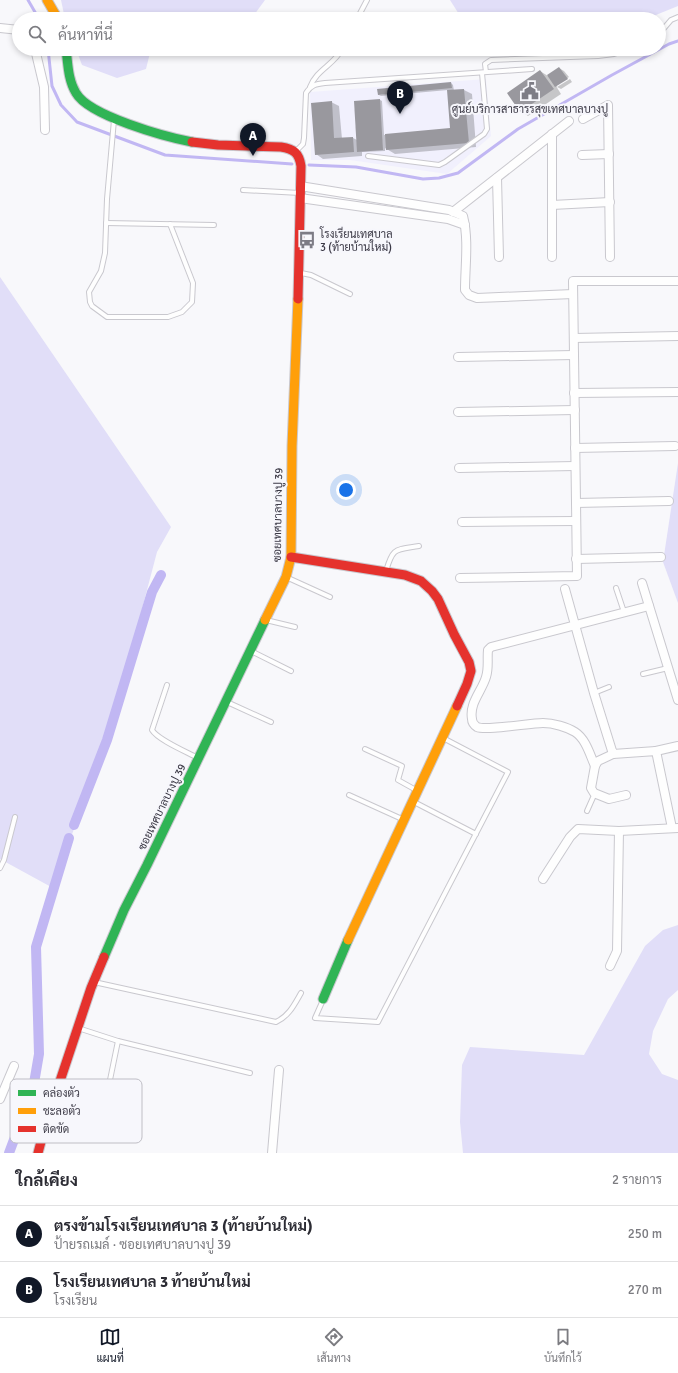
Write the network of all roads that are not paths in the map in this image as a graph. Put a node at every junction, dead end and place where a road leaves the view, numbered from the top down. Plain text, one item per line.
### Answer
1 (47, 0) edge
2 (367, 0) edge
3 (54, 12) edge
4 (361, 12) edge
5 (678, 17) edge
6 (0, 23) edge
7 (666, 26) edge
8 (4, 28) edge
9 (37, 56) edge
10 (67, 56) edge
11 (338, 56) edge
12 (598, 56) edge
13 (532, 69) dead end
14 (484, 72) junction
15 (310, 87) junction
16 (114, 118) junction
17 (583, 119) dead end
18 (569, 121) dead end
19 (45, 130) dead end
20 (552, 134) junction
21 (296, 152) junction
22 (609, 154) junction
23 (582, 155) dead end
24 (368, 156) dead end
25 (497, 178) junction
26 (243, 190) dead end
27 (300, 192) junction
28 (610, 202) junction
29 (552, 205) junction
30 (453, 212) junction
31 (106, 224) junction
32 (170, 224) junction
33 (214, 225) dead end
34 (465, 225) junction
35 (499, 257) dead end
36 (552, 257) dead end
37 (610, 257) dead end
38 (298, 273) junction
39 (678, 281) edge
40 (350, 294) dead end
41 (573, 294) junction
42 (678, 336) edge
43 (574, 338) junction
44 (574, 355) junction
45 (458, 358) dead end
46 (678, 392) edge
47 (574, 393) junction
48 (575, 410) junction
49 (458, 412) dead end
50 (675, 446) dead end
51 (575, 448) junction
52 (575, 466) junction
53 (459, 468) dead end
54 (669, 501) dead end
55 (576, 503) junction
56 (576, 521) junction
57 (462, 522) dead end
58 (419, 546) dead end
59 (291, 557) junction
60 (661, 557) dead end
61 (576, 559) junction
62 (386, 572) junction
63 (286, 577) junction
64 (460, 578) dead end
65 (642, 583) dead end
66 (616, 588) dead end
67 (565, 589) dead end
68 (330, 597) dead end
69 (649, 606) junction
70 (624, 612) junction
71 (265, 620) junction
72 (576, 624) junction
73 (295, 627) dead end
74 (251, 650) junction
75 (668, 668) junction
76 (291, 671) dead end
77 (644, 674) dead end
78 (167, 685) dead end
79 (609, 687) dead end
80 (594, 693) junction
81 (678, 700) edge
82 (226, 702) junction
83 (271, 722) dead end
84 (443, 737) junction
85 (678, 746) edge
86 (365, 749) dead end
87 (656, 751) junction
88 (613, 754) junction
89 (199, 758) junction
90 (595, 766) junction
91 (418, 791) junction
92 (595, 793) junction
93 (349, 795) dead end
94 (626, 796) dead end
95 (413, 802) junction
96 (587, 811) dead end
97 (15, 817) dead end
98 (404, 820) junction
99 (675, 828) edge
100 (619, 831) junction
101 (476, 834) junction
102 (0, 868) edge
103 (543, 879) dead end
104 (610, 966) dead end
105 (93, 982) junction
106 (301, 993) dead end
107 (323, 999) joint
108 (78, 1028) junction
109 (118, 1041) junction
110 (14, 1066) dead end
111 (279, 1070) dead end
112 (250, 1073) dead end
113 (61, 1079) edge
114 (110, 1079) edge
115 (0, 1099) edge
116 (41, 1143) edge
117 (38, 1153) edge
118 (272, 1153) edge

1 - 3 street
2 - 4 lane
5 - 7 lane
6 - 8 street
9 - 19 street
10 - 16 street
11 - 15 lane
12 - 14 lane
13 - 14 lane
14 - 15 lane
14 - 24 lane
15 - 21 lane
16 - 21 street
16 - 31 lane
17 - 22 street
18 - 20 street
20 - 25 street
20 - 29 street
21 - 27 street, ซอยเทศบาลบางปู 39
22 - 23 street
22 - 28 street
25 - 30 street
25 - 35 street
26 - 27 lane
27 - 30 street
27 - 34 street
27 - 38 street, ซอยเทศบาลบางปู 39
28 - 29 street
28 - 37 street
29 - 36 street
30 - 34 street
31 - 32 lane
31 - 32 lane
32 - 33 lane
34 - 41 street
38 - 40 lane
38 - 59 street, ซอยเทศบาลบางปู 39
39 - 41 street
41 - 43 street
42 - 43 street
43 - 44 street
44 - 45 street
44 - 47 street
46 - 47 street
47 - 48 street
48 - 49 street
48 - 51 street
50 - 51 street
51 - 52 street
52 - 53 street
52 - 55 street
54 - 55 street
55 - 56 street
56 - 57 street
56 - 61 street
58 - 62 lane
59 - 62 street
59 - 63 street, ซอยเทศบาลบางปู 39
60 - 61 street
61 - 64 street
62 - 84 street
63 - 68 lane
63 - 71 street, ซอยเทศบาลบางปู 39
65 - 69 street
66 - 70 lane
67 - 72 street
69 - 70 street
69 - 75 street
70 - 72 street
71 - 73 lane
71 - 74 street, ซอยเทศบาลบางปู 39
72 - 80 street
72 - 90 street
74 - 76 lane
74 - 82 street, ซอยเทศบาลบางปู 39
75 - 77 lane
75 - 81 street
78 - 89 lane
79 - 80 lane
80 - 88 street
82 - 83 lane
82 - 89 street, ซอยเทศบาลบางปู 39
84 - 91 street
84 - 101 lane
85 - 87 street
86 - 91 lane
87 - 88 street
87 - 99 street
88 - 90 street
89 - 105 street, ซอยเทศบาลบางปู 39
90 - 92 street
91 - 95 street
92 - 94 street
92 - 96 lane
93 - 98 lane
95 - 98 street
95 - 101 lane
97 - 102 lane
98 - 107 street
99 - 100 street
100 - 103 street
100 - 104 street
101 - 107 lane
105 - 106 lane
105 - 108 street, ซอยเทศบาลบางปู 39
108 - 109 lane
108 - 113 street, ซอยเทศบาลบางปู 39
109 - 112 lane
109 - 114 lane
110 - 115 street
111 - 118 street
116 - 117 street, ซอยเทศบาลบางปู 39

